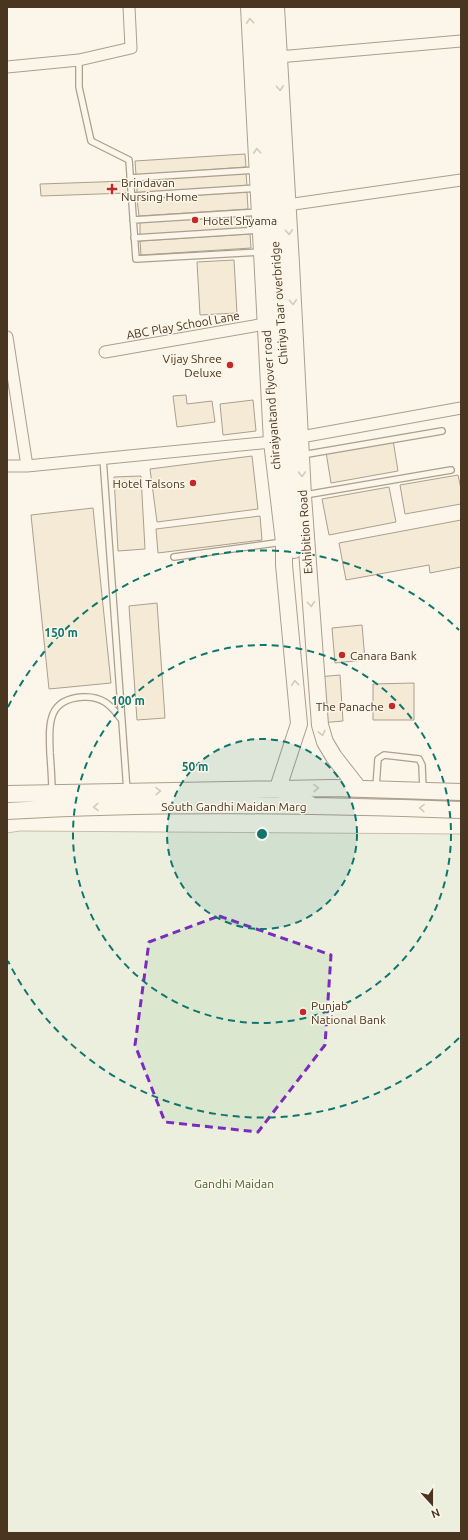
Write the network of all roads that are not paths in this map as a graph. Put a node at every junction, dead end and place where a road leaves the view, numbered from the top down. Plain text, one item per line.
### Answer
1 (129, 7) edge
2 (249, 7) edge
3 (262, 7) edge
4 (276, 7) edge
5 (461, 41) edge
6 (278, 57) junction
7 (79, 60) junction
8 (7, 67) edge
9 (258, 170) junction
10 (130, 178) junction
11 (461, 180) edge
12 (258, 188) junction
13 (132, 196) junction
14 (287, 205) junction
15 (260, 212) junction
16 (133, 220) junction
17 (261, 230) junction
18 (134, 238) junction
19 (262, 252) junction
20 (266, 324) junction
21 (7, 337) edge
22 (106, 352) dead end
23 (461, 408) edge
24 (442, 430) dead end
25 (301, 437) junction
26 (272, 442) junction
27 (301, 455) junction
28 (102, 458) junction
29 (7, 466) edge
30 (27, 466) junction
31 (451, 470) dead end
32 (303, 496) junction
33 (290, 544) junction
34 (174, 557) dead end
35 (308, 566) junction
36 (121, 720) junction
37 (278, 788) junction
38 (358, 789) junction
39 (376, 789) junction
40 (423, 791) junction
41 (461, 792) edge
42 (52, 793) junction
43 (7, 794) edge
44 (127, 799) junction
45 (311, 805) junction
46 (461, 810) edge
47 (7, 811) edge

1 - 7 street
9 -> 2 main road, chiraiyantand flyover road
3 - 33 main road, Chiriya Taar overbridge
4 - 6 main road, Exhibition Road
5 - 6 street
6 -> 14 main road, Exhibition Road
7 - 8 street
7 - 10 lane
9 - 10 lane
9 - 12 main road, chiraiyantand flyover road
10 - 13 lane
11 - 14 street
12 - 13 lane
12 - 15 main road, chiraiyantand flyover road
13 - 16 lane
14 -> 25 main road, Exhibition Road
15 - 16 lane
15 - 17 main road, chiraiyantand flyover road
16 - 18 lane
17 - 18 lane
17 - 19 main road, chiraiyantand flyover road
18 - 19 lane
19 - 20 main road, chiraiyantand flyover road
20 - 22 street, ABC Play School Lane
20 - 26 main road, chiraiyantand flyover road
21 - 30 street
23 - 25 street
24 - 27 lane
25 - 27 main road, Exhibition Road
26 - 28 street
26 - 33 main road, chiraiyantand flyover road
27 -> 32 main road, Exhibition Road
28 - 30 street
28 - 36 lane
29 - 30 street
31 - 32 lane
32 - 35 main road, Exhibition Road
33 - 34 lane
33 - 35 main road
37 -> 33 main road, chiraiyantand flyover road
35 -> 38 main road, Exhibition Road
36 - 42 lane
36 - 44 lane
37 -> 38 main road
44 -> 37 main road
37 - 45 main road
38 - 39 main road
39 - 40 main road
39 - 40 lane
40 - 41 main road
42 - 43 main road
42 - 44 main road
44 - 45 main road, South Gandhi Maidan Marg
44 -> 47 main road, South Gandhi Maidan Marg
46 -> 45 main road, South Gandhi Maidan Marg

